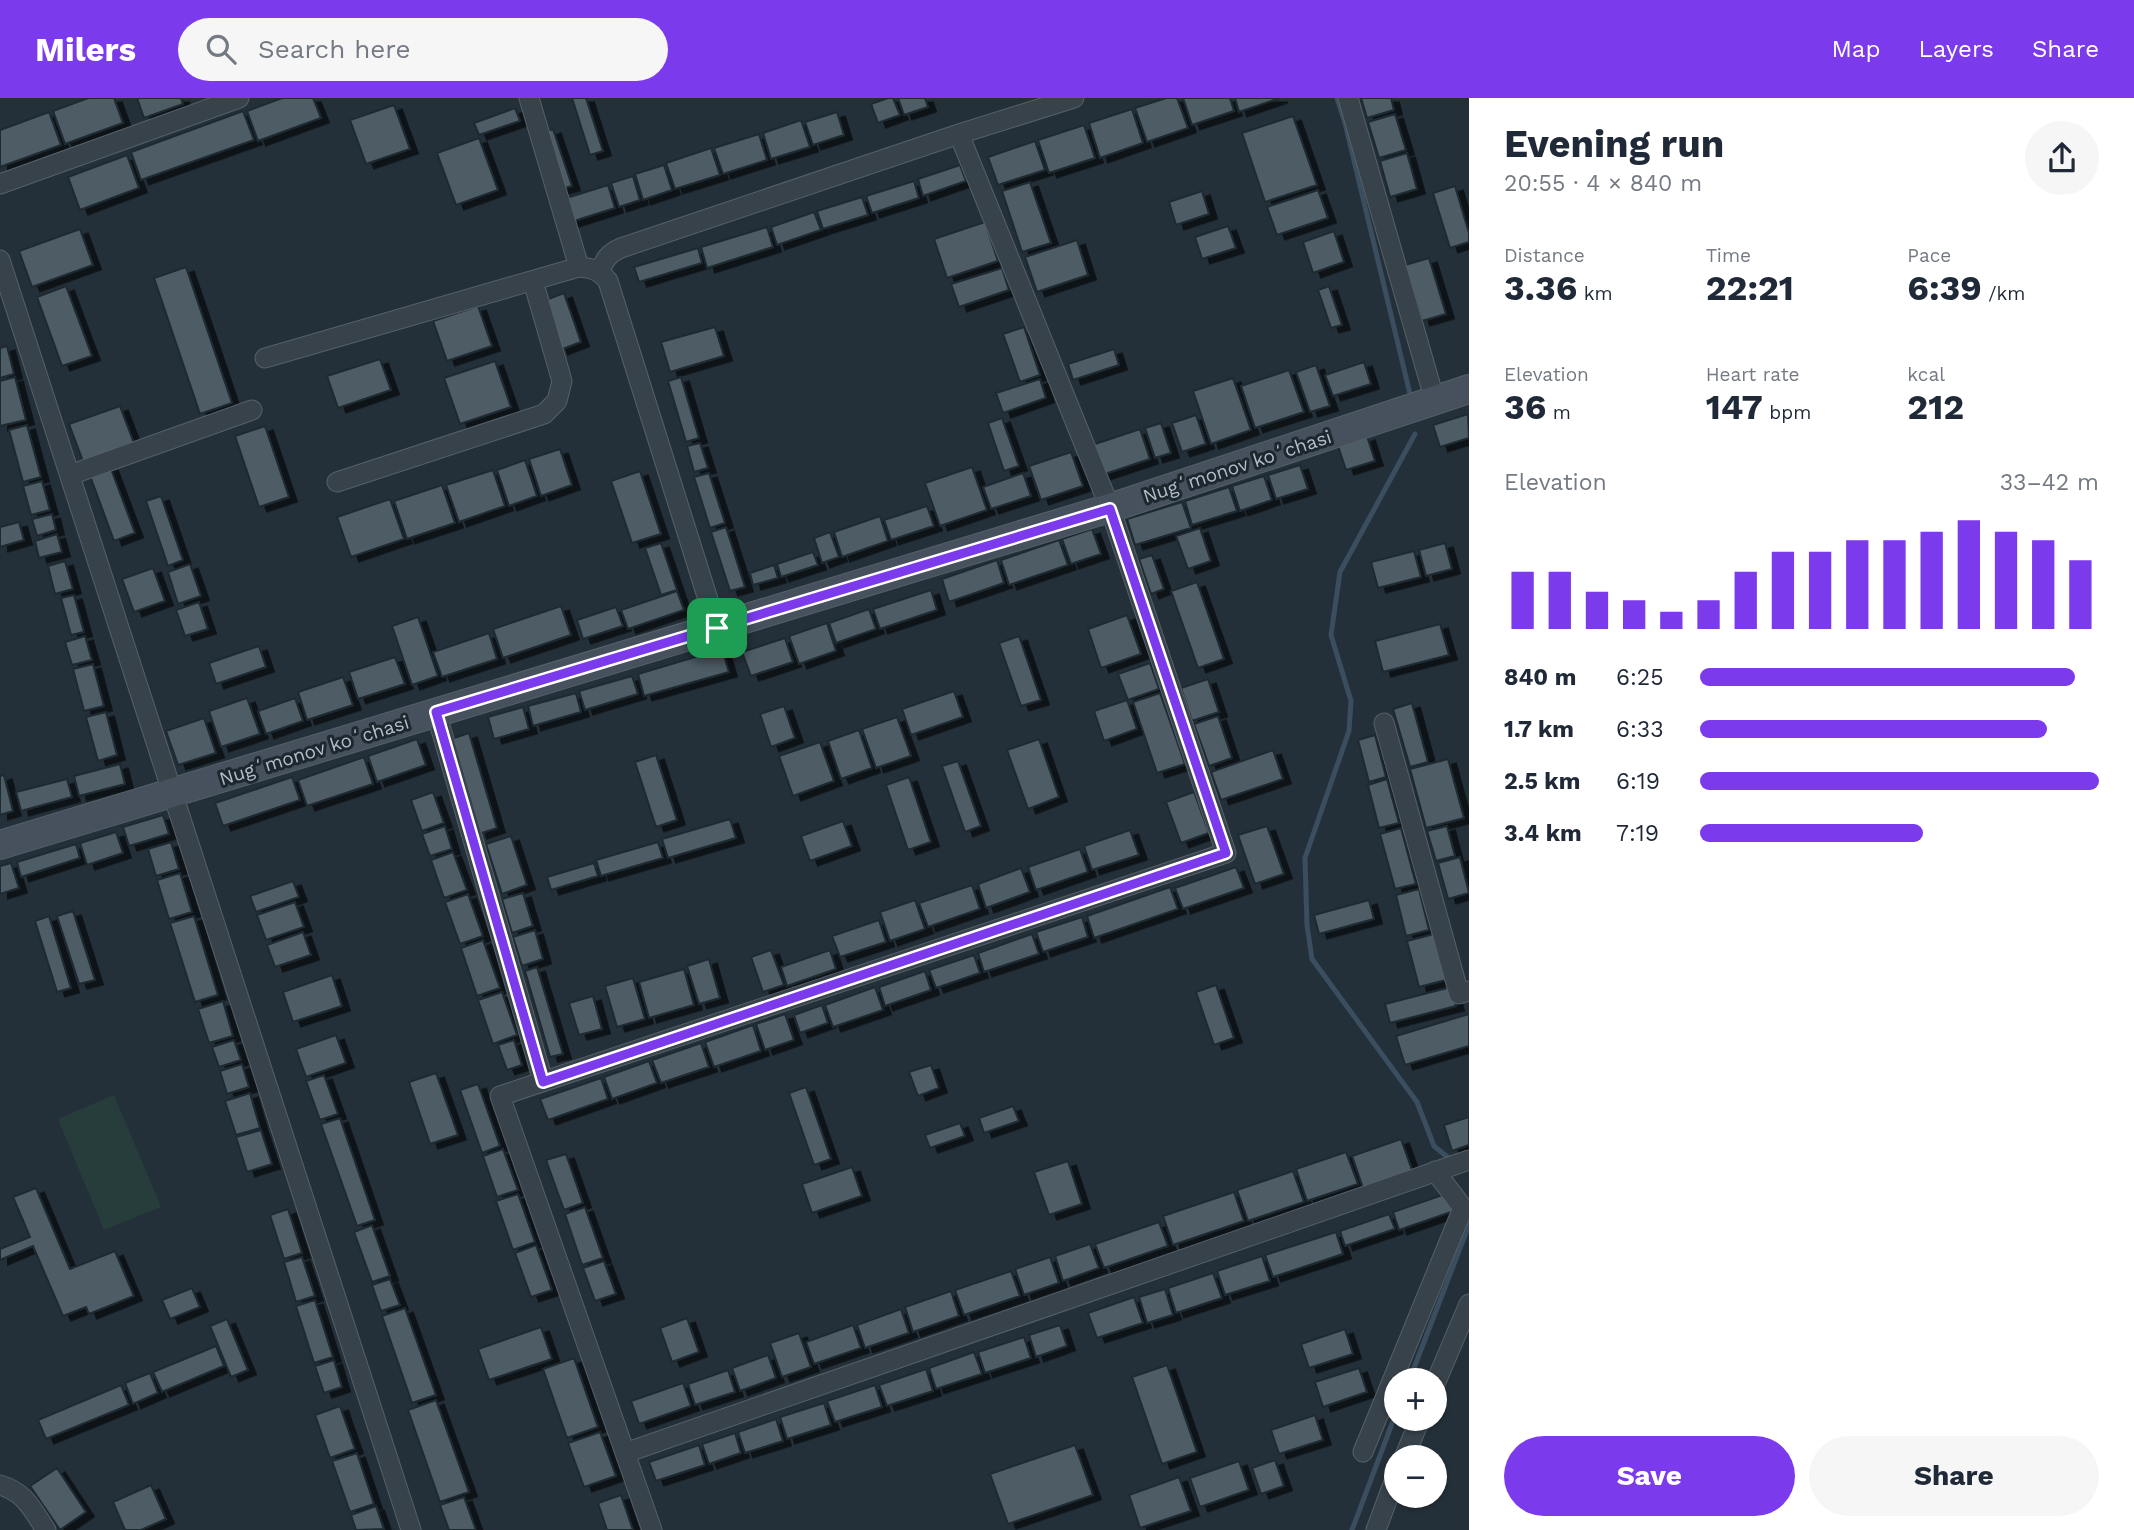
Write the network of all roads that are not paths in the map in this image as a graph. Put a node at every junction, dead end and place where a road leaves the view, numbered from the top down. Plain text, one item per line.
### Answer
1 (239, 98) edge
2 (529, 98) edge
3 (1074, 98) edge
4 (1349, 98) edge
5 (958, 134) junction
6 (0, 184) edge
7 (0, 260) edge
8 (579, 267) junction
9 (600, 271) junction
10 (533, 281) junction
11 (265, 358) dead end
12 (1469, 389) edge
13 (1435, 401) junction
14 (252, 410) dead end
15 (70, 475) junction
16 (337, 482) dead end
17 (1110, 509) junction
18 (717, 628) junction
19 (436, 712) junction
20 (1384, 723) dead end
21 (173, 793) junction
22 (0, 845) edge
23 (1464, 992) edge
24 (543, 1082) junction
25 (1469, 1160) edge
26 (1437, 1170) junction
27 (1469, 1304) edge
28 (1442, 1368) edge
29 (1363, 1452) dead end
30 (625, 1453) junction
31 (0, 1485) edge
32 (1384, 1508) edge
33 (46, 1530) edge
34 (411, 1530) edge
35 (652, 1530) edge
36 (1376, 1530) edge

1 - 6 street
2 - 8 street
3 - 5 street
4 - 13 street
5 - 9 street
5 - 17 street
7 - 15 street
8 - 9 street
8 - 10 street
9 - 18 street
10 - 11 street
10 - 16 street
12 - 13 main road, Nugʻmonov koʻchasi
13 - 17 main road, Nugʻmonov koʻchasi
14 - 15 street
15 - 21 street
17 - 18 main road, Nugʻmonov koʻchasi
17 - 24 street
18 - 19 main road, Nugʻmonov koʻchasi
19 - 21 main road, Nugʻmonov koʻchasi
19 - 24 street
20 - 23 street
21 - 22 main road, Nugʻmonov koʻchasi
21 - 34 street
24 - 30 street
25 - 26 street
26 - 29 street
26 - 30 street
27 - 28 street
30 - 35 street
31 - 33 street
32 - 36 street

